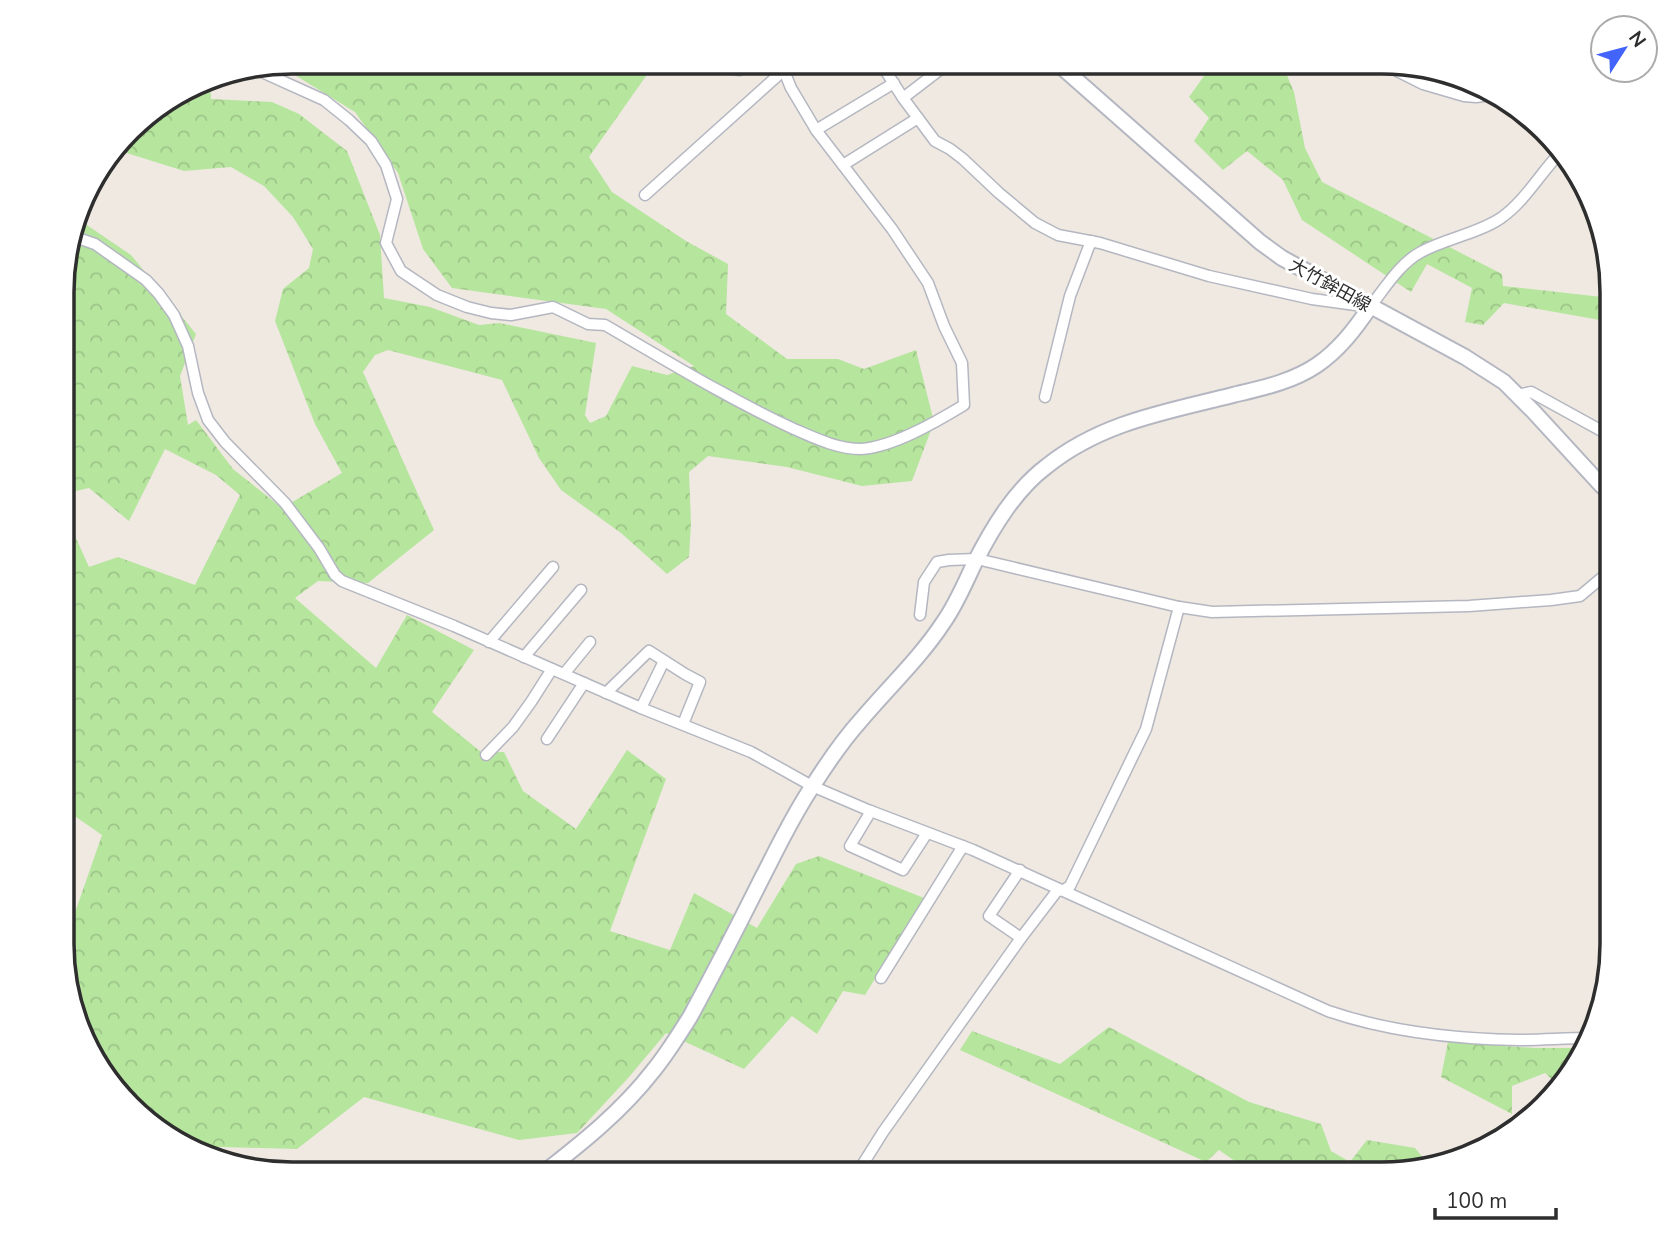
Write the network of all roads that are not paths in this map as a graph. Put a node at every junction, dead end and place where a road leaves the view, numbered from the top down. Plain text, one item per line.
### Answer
1 (774, 74) edge
2 (785, 74) edge
3 (888, 74) edge
4 (934, 74) edge
5 (1070, 74) edge
6 (268, 75) edge
7 (1404, 75) edge
8 (894, 83) junction
9 (1478, 97) edge
10 (903, 98) junction
11 (918, 118) junction
12 (816, 130) junction
13 (1554, 159) edge
14 (842, 165) junction
15 (645, 195) dead end
16 (80, 239) edge
17 (1091, 241) junction
18 (1370, 307) junction
19 (1517, 395) junction
20 (1045, 397) dead end
21 (1599, 430) edge
22 (1599, 483) edge
23 (977, 559) junction
24 (552, 566) dead end
25 (1599, 580) edge
26 (581, 590) dead end
27 (1179, 607) junction
28 (920, 615) dead end
29 (489, 642) junction
30 (590, 642) dead end
31 (524, 657) junction
32 (664, 661) junction
33 (552, 669) junction
34 (564, 674) junction
35 (584, 683) junction
36 (606, 693) junction
37 (641, 708) junction
38 (682, 724) junction
39 (547, 739) dead end
40 (485, 755) dead end
41 (812, 786) junction
42 (871, 811) junction
43 (927, 833) junction
44 (963, 846) junction
45 (1020, 870) junction
46 (1064, 890) junction
47 (1021, 938) junction
48 (881, 978) dead end
49 (1578, 1038) edge
50 (556, 1162) edge
51 (864, 1162) edge

1 - 15 street
2 - 12 street
3 - 8 street
4 - 10 street
5 - 18 street, 大竹鉾田線
6 - 14 street
7 - 9 street
8 - 10 street
8 - 12 street
10 - 11 street
11 - 14 street
11 - 17 street
12 - 14 street
13 - 18 street
16 - 29 street
17 - 18 street
17 - 20 street
18 - 19 street, 大竹鉾田線
18 - 23 street
19 - 21 street
19 - 22 street, 大竹鉾田線
23 - 27 street
23 - 28 street
23 - 41 street
24 - 29 street
25 - 27 street
26 - 31 street
27 - 46 street
29 - 31 street
30 - 34 street
31 - 33 street
32 - 36 street
32 - 37 street
32 - 38 street
33 - 34 street
33 - 40 street
34 - 35 street
35 - 36 street
35 - 39 street
36 - 37 street
37 - 38 street
38 - 41 street
41 - 42 street
41 - 50 street
42 - 43 street
42 - 43 street
43 - 44 street
44 - 45 street
44 - 48 street
45 - 46 street
45 - 47 street
46 - 47 street
46 - 49 street
47 - 51 street

